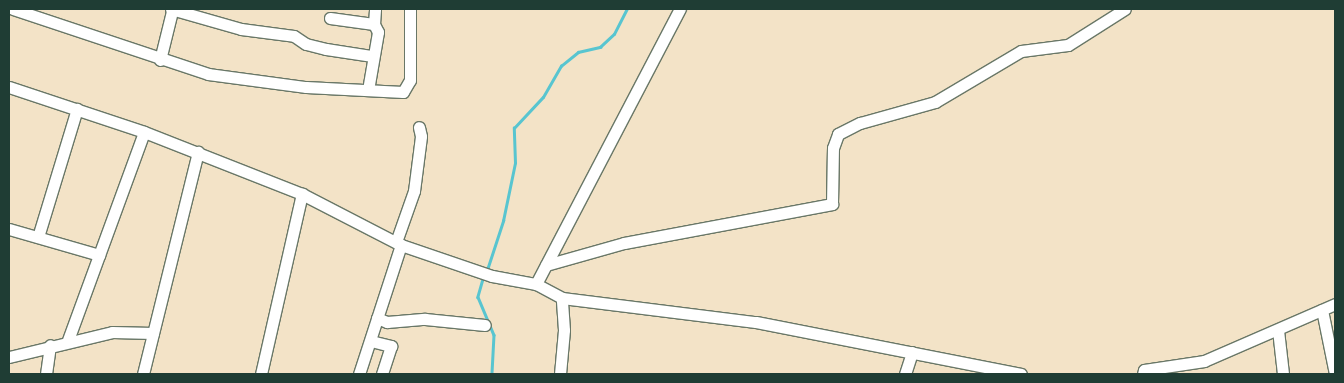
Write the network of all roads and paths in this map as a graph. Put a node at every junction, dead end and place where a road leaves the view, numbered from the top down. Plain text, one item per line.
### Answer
1 (13, 9) edge
2 (375, 9) edge
3 (410, 9) edge
4 (680, 9) edge
5 (1125, 9) edge
6 (172, 10) edge
7 (330, 18) dead end
8 (374, 24) junction
9 (372, 56) junction
10 (160, 60) junction
11 (9, 87) edge
12 (368, 90) junction
13 (78, 109) junction
14 (419, 126) dead end
15 (144, 132) junction
16 (198, 152) junction
17 (302, 194) junction
18 (9, 229) edge
19 (38, 237) junction
20 (399, 243) junction
21 (99, 255) junction
22 (546, 265) junction
23 (536, 284) junction
24 (562, 298) junction
25 (1335, 304) edge
26 (1322, 310) junction
27 (377, 318) junction
28 (485, 325) dead end
29 (1278, 330) junction
30 (153, 333) junction
31 (68, 340) junction
32 (371, 341) junction
33 (50, 345) junction
34 (912, 352) junction
35 (9, 357) edge
36 (46, 374) edge
37 (143, 374) edge
38 (261, 374) edge
39 (359, 374) edge
40 (382, 374) edge
41 (560, 374) edge
42 (905, 374) edge
43 (1020, 374) edge
44 (1143, 374) edge
45 (1283, 374) edge
46 (1335, 374) edge

1 - 10 street
2 - 8 street
3 - 12 street
4 - 22 street
5 - 22 street
6 - 9 street
6 - 10 street
7 - 8 street
8 - 9 street
9 - 12 street
10 - 12 street
11 - 13 street
13 - 15 street
13 - 19 street
14 - 20 street
15 - 16 street
15 - 21 street
16 - 17 street
16 - 30 street
17 - 20 street
17 - 38 street
18 - 19 street
19 - 21 street
20 - 23 street
20 - 27 street
21 - 31 street
22 - 23 street
23 - 24 street
24 - 34 street
24 - 41 street
25 - 26 street
26 - 29 street
26 - 46 street
27 - 28 street
27 - 32 street
29 - 44 street
29 - 45 street
30 - 31 street
30 - 37 street
31 - 33 street
32 - 39 street
32 - 40 street
33 - 35 street
33 - 36 street
34 - 42 street
34 - 43 street

